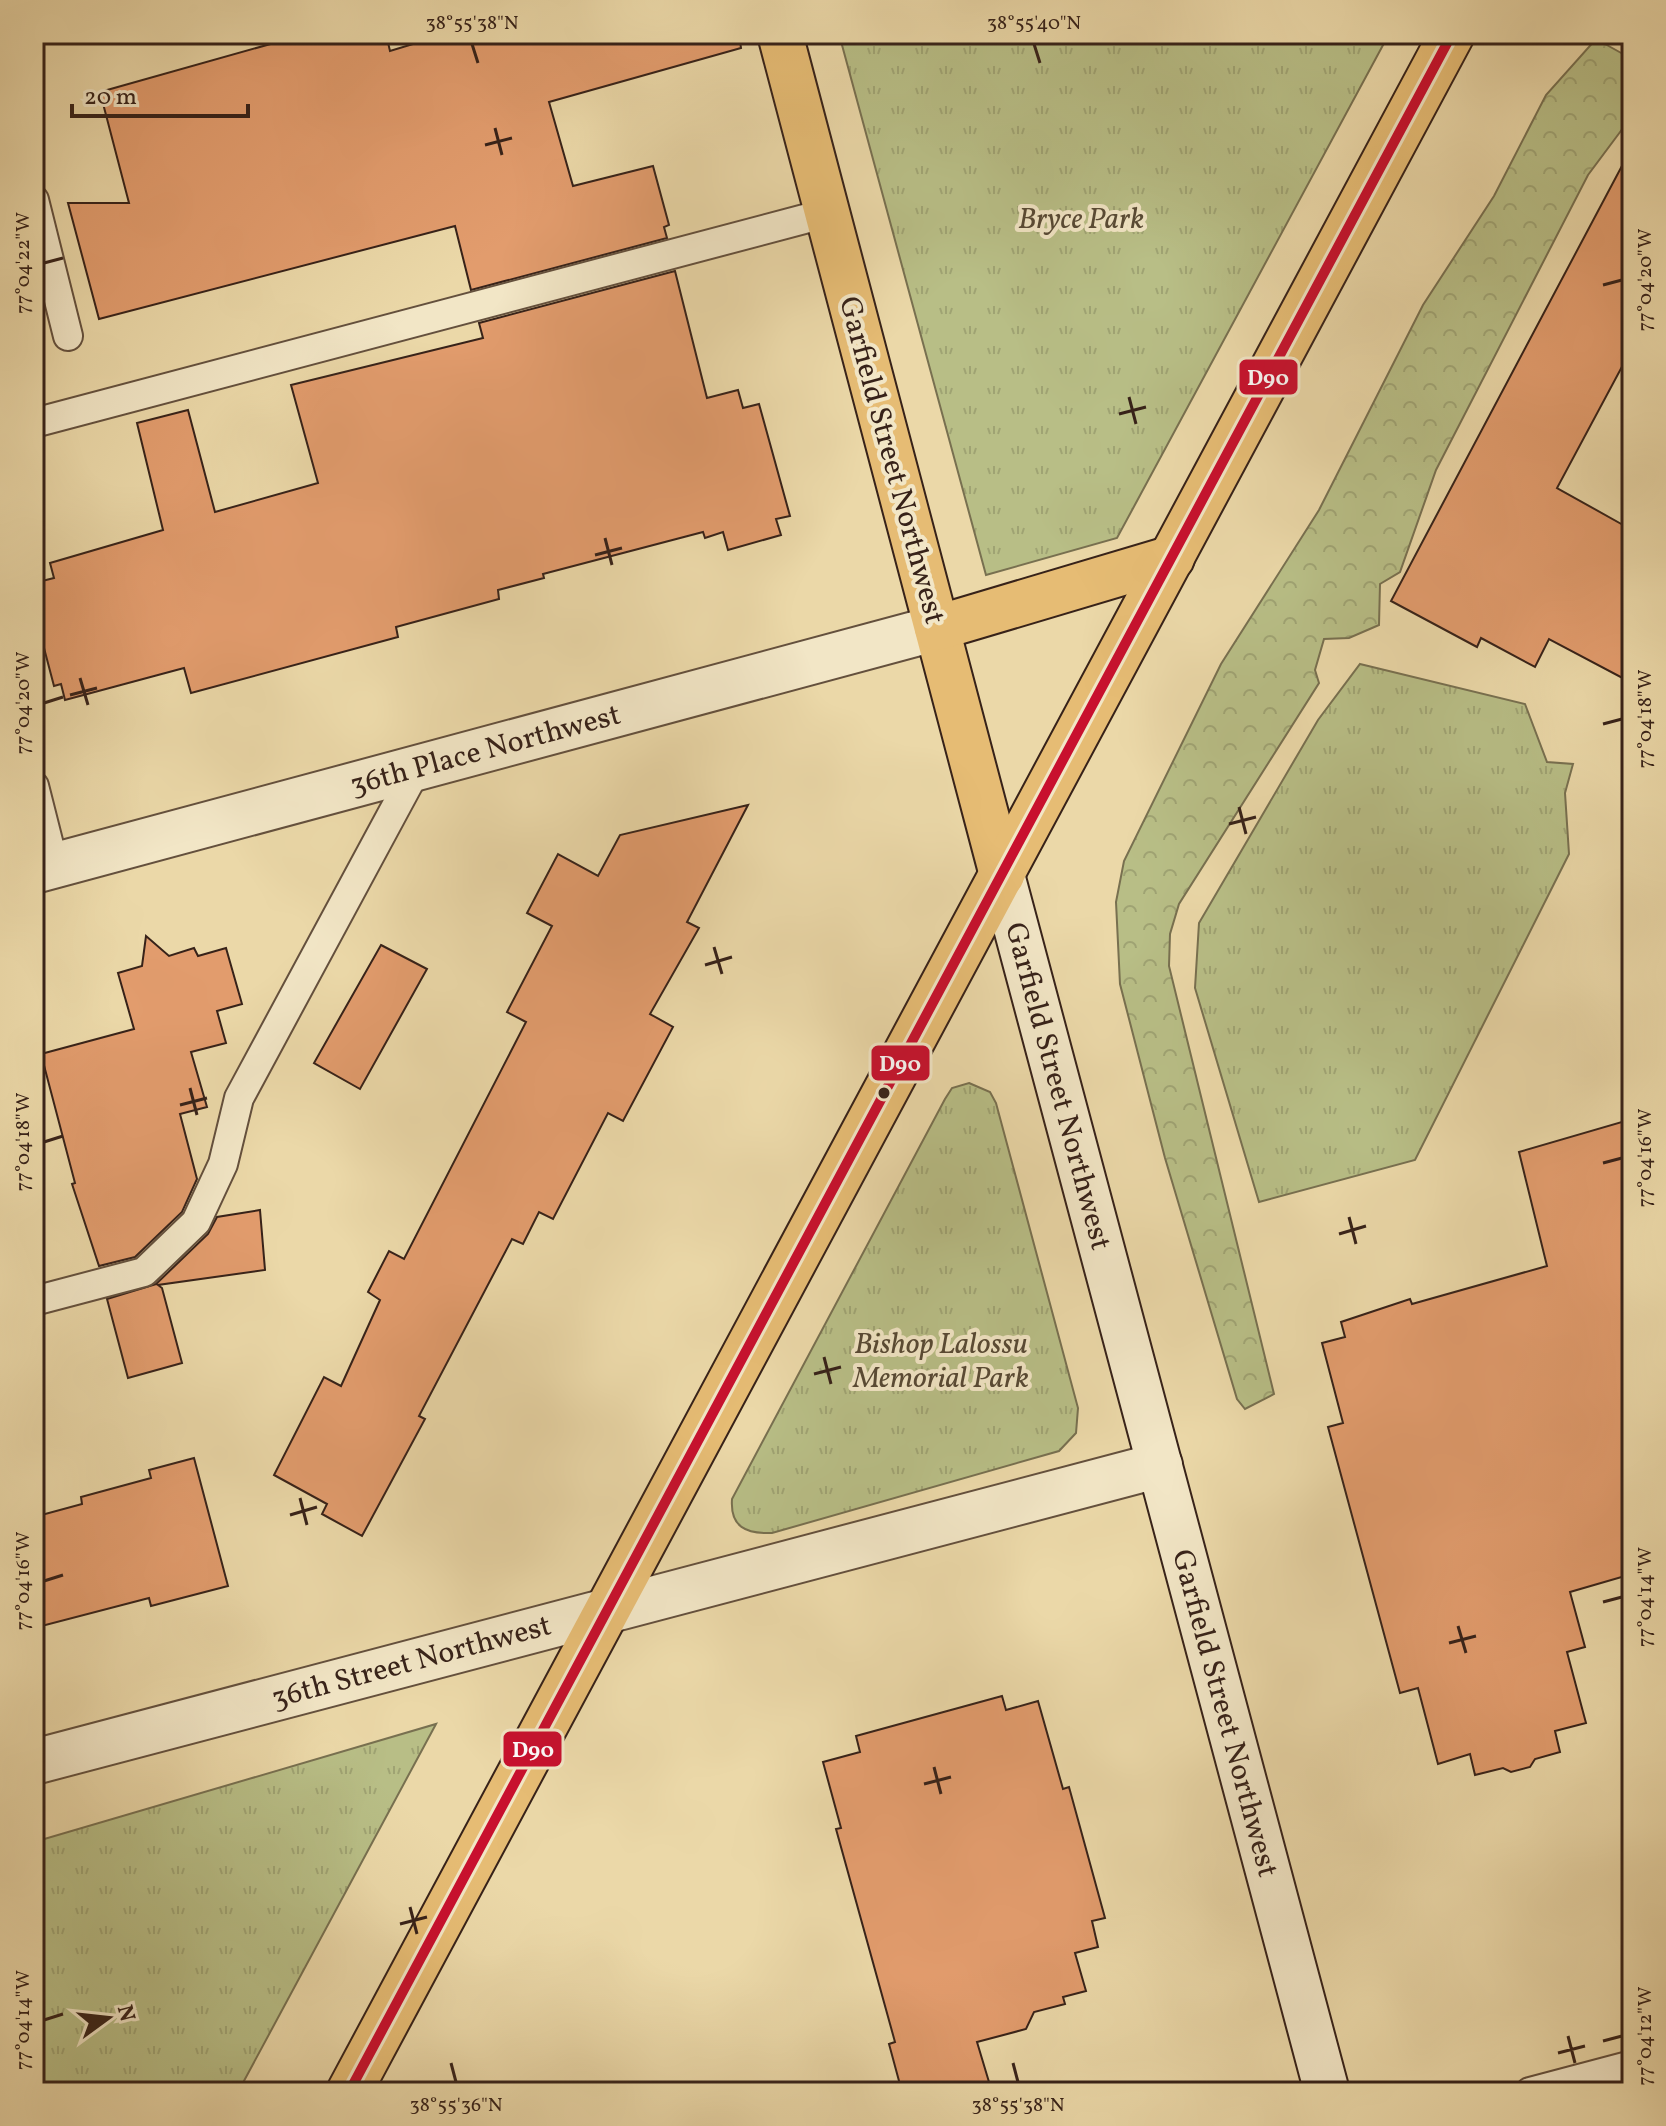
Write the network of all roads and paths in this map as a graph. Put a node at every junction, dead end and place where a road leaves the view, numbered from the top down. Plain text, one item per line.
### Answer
1 (780, 34) edge
2 (1452, 34) edge
3 (34, 200) edge
4 (827, 213) junction
5 (68, 336) dead end
6 (34, 423) edge
7 (1172, 558) junction
8 (937, 628) junction
9 (418, 766) junction
10 (34, 786) edge
11 (44, 868) edge
12 (1002, 875) junction
13 (34, 1301) edge
14 (1160, 1465) junction
15 (609, 1608) junction
16 (34, 1762) edge
17 (1632, 2065) edge
18 (349, 2092) edge
19 (1327, 2092) edge
20 (1530, 2092) edge

1 - 4 main road, Garfield Street Northwest
2 - 7 main road
3 - 5 lane
4 - 6 lane
4 - 8 main road, Garfield Street Northwest
7 - 8 main road
7 - 12 main road
8 - 9 street, 36th Place Northwest
8 - 12 main road, Garfield Street Northwest
9 - 11 street, 36th Place Northwest
9 - 13 lane
10 - 11 lane
12 - 14 street, Garfield Street Northwest
12 - 15 main road
14 - 15 street, 36th Street Northwest
14 - 19 street, Garfield Street Northwest
15 - 16 street, 36th Street Northwest
15 - 18 main road
17 - 20 lane

